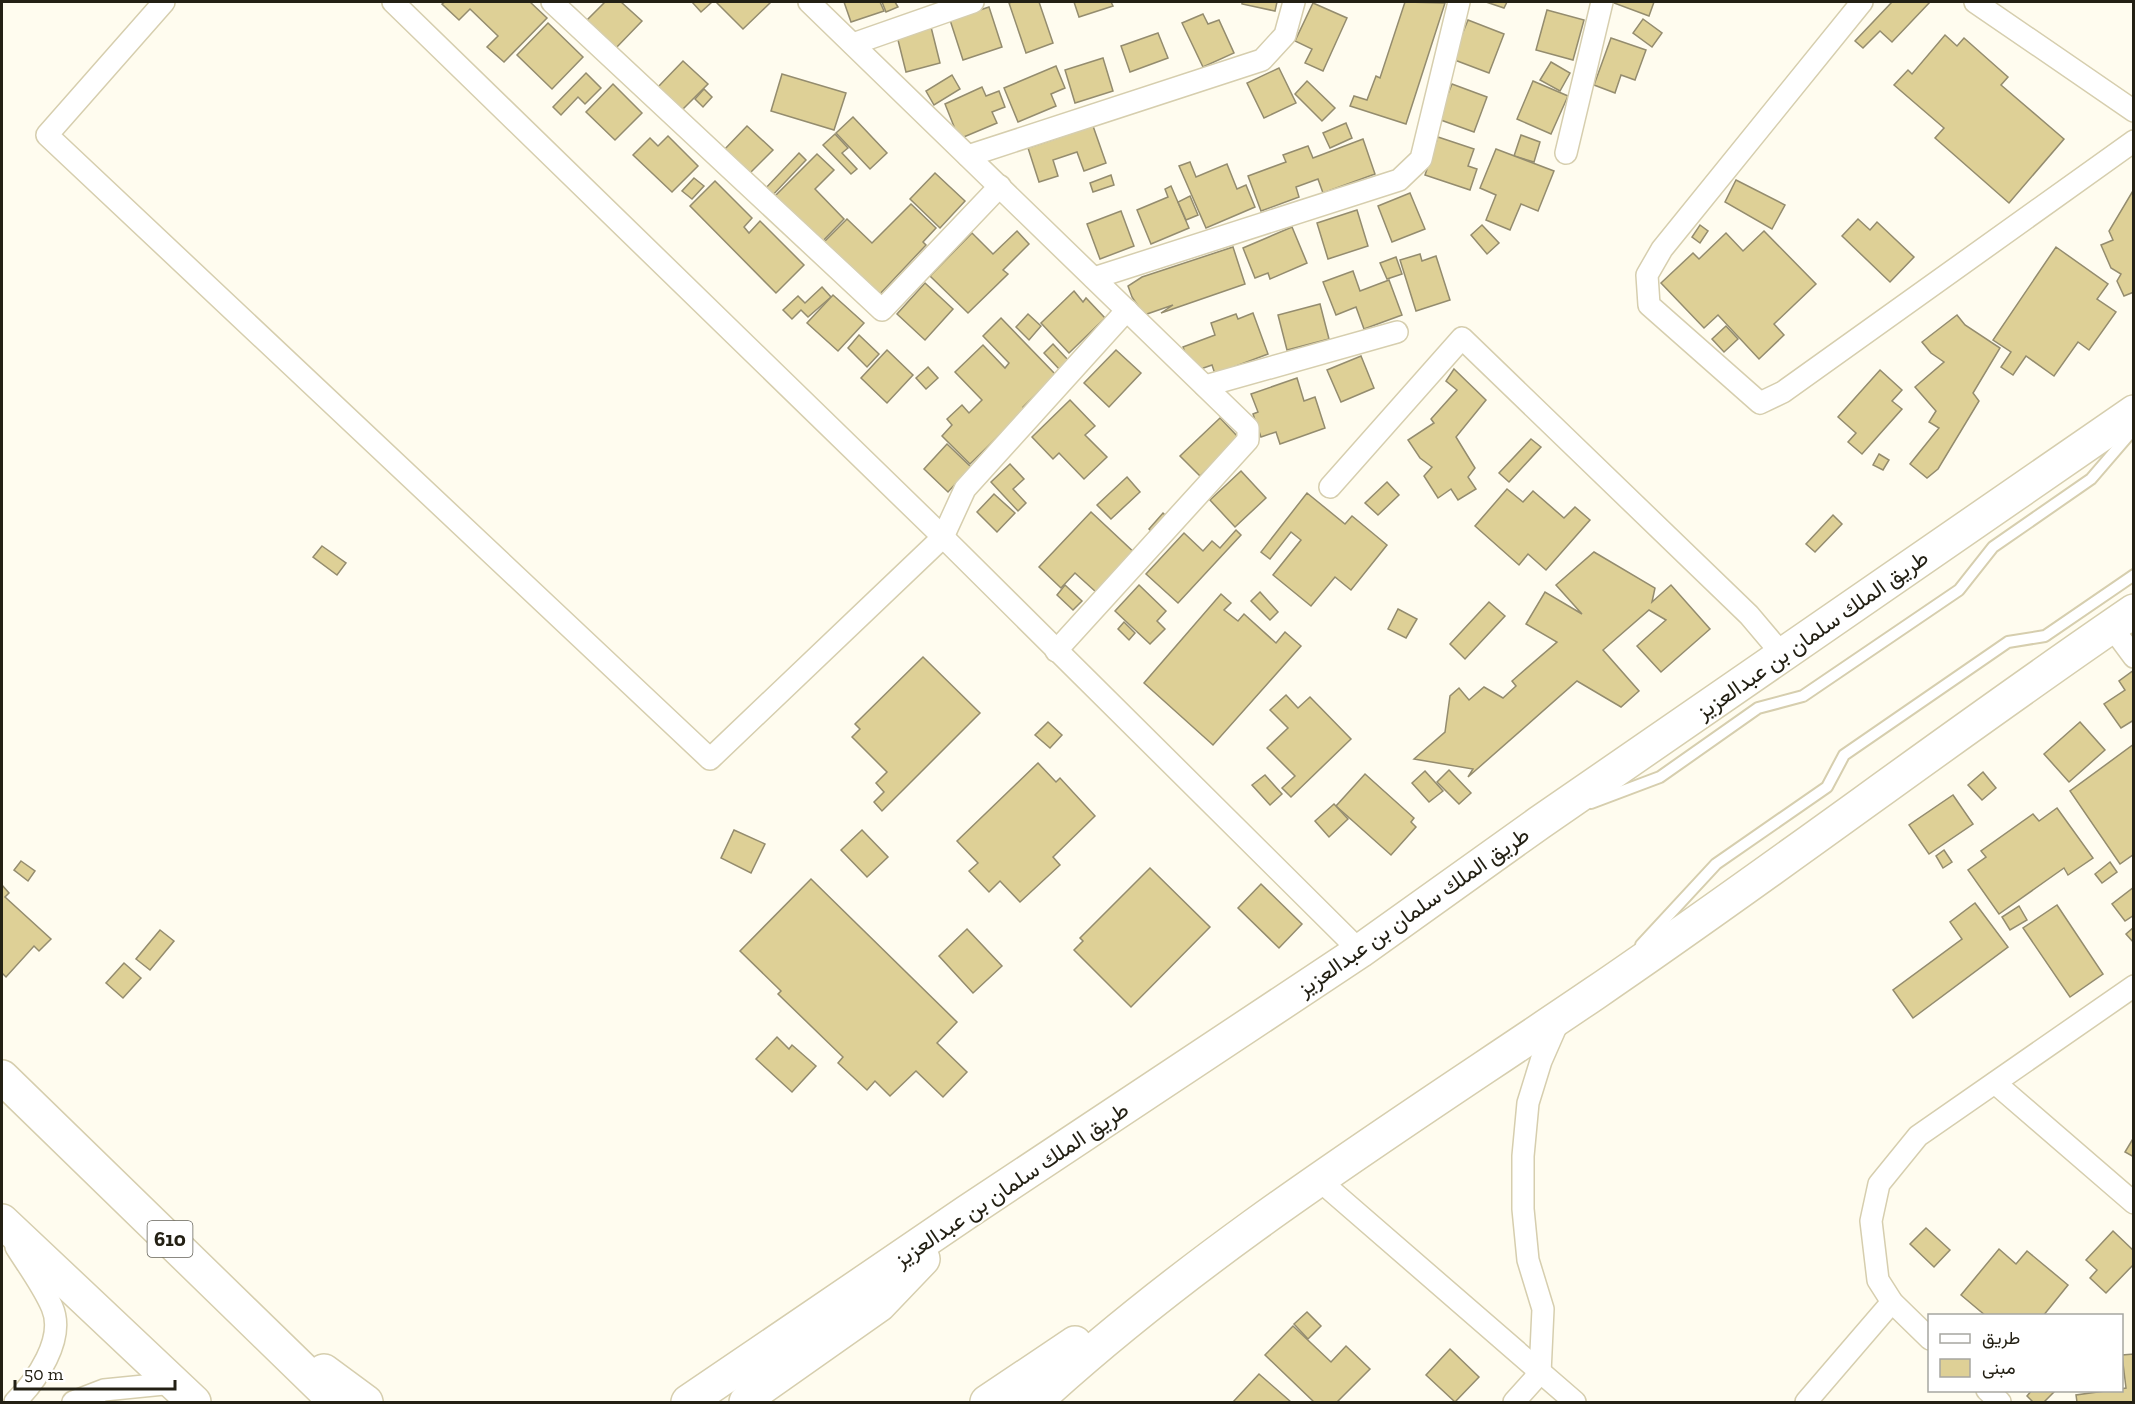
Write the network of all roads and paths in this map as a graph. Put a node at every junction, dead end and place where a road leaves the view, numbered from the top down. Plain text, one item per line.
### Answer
1 (164, 2) edge
2 (393, 2) edge
3 (552, 2) edge
4 (809, 2) edge
5 (973, 2) edge
6 (1294, 2) edge
7 (1459, 2) edge
8 (1602, 2) edge
9 (1862, 2) edge
10 (1975, 2) edge
11 (853, 44) junction
12 (2133, 111) edge
13 (2133, 141) edge
14 (1566, 153) dead end
15 (968, 156) junction
16 (1000, 186) junction
17 (1094, 278) junction
18 (1127, 310) junction
19 (1397, 332) dead end
20 (1205, 386) junction
21 (2133, 412) edge
22 (2133, 429) edge
23 (1330, 487) dead end
24 (944, 537) junction
25 (2133, 575) edge
26 (2122, 618) edge
27 (1056, 651) junction
28 (1782, 654) junction
29 (2133, 657) edge
30 (1539, 823) junction
31 (1360, 951) junction
32 (2133, 986) edge
33 (1598, 991) junction
34 (1561, 1016) junction
35 (2, 1077) edge
36 (1995, 1083) junction
37 (1319, 1180) junction
38 (2133, 1203) edge
39 (967, 1212) junction
40 (1262, 1218) junction
41 (2, 1222) edge
42 (1892, 1302) junction
43 (242, 1308) junction
44 (1928, 1338) edge
45 (1540, 1373) junction
46 (184, 1393) edge
47 (15, 1402) edge
48 (73, 1402) edge
49 (336, 1402) edge
50 (366, 1402) edge
51 (688, 1402) edge
52 (746, 1402) edge
53 (987, 1402) edge
54 (1035, 1402) edge
55 (1514, 1402) edge
56 (1575, 1402) edge
57 (1806, 1402) edge

1 - 24 street
2 - 24 street
3 - 16 street
4 - 11 street
5 - 11 street
6 - 15 street
7 - 17 street
8 - 14 street
9 - 13 street
10 - 12 street
11 - 15 street
15 - 16 street
16 - 17 street
17 - 18 street
18 - 20 street
18 - 24 street
19 - 20 street
20 - 27 street
21 - 28 main road, طريق الملك سلمان بن عبدالعزيز
22 - 30 lane
23 - 28 street
24 - 27 street
25 - 33 lane
26 - 29 street
26 - 33 main road
27 - 31 street
28 - 30 main road, طريق الملك سلمان بن عبدالعزيز
30 - 31 main road, طريق الملك سلمان بن عبدالعزيز
31 - 39 main road, طريق الملك سلمان بن عبدالعزيز
32 - 36 street
33 - 34 main road
34 - 37 main road
34 - 45 street
35 - 43 main road, 610
36 - 38 street
36 - 42 street
37 - 40 main road
37 - 45 street
39 - 51 main road, طريق الملك سلمان بن عبدالعزيز
39 - 52 main road
40 - 53 main road
40 - 54 main road
41 - 46 main road
41 - 47 street
42 - 44 street
42 - 57 street
43 - 49 main road, 610
43 - 50 main road
45 - 55 street
45 - 56 street
46 - 48 street

